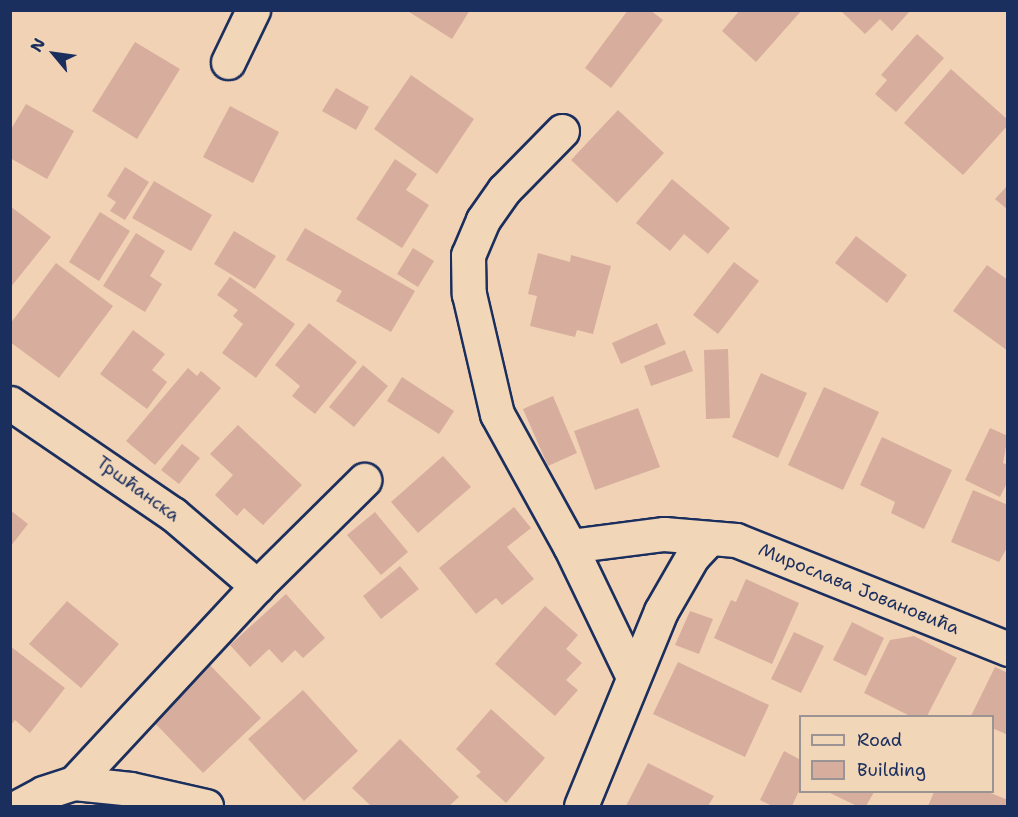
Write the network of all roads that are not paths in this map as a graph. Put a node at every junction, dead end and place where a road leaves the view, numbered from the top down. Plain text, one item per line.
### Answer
1 (254, 10) edge
2 (228, 62) dead end
3 (562, 131) dead end
4 (10, 403) edge
5 (364, 480) dead end
6 (709, 539) junction
7 (570, 546) junction
8 (257, 586) junction
9 (1008, 649) edge
10 (633, 677) junction
11 (74, 783) junction
12 (19, 807) edge
13 (206, 807) edge
14 (581, 807) edge

1 - 2 street
3 - 7 street
4 - 8 street, Тршћанска
5 - 8 street
6 - 7 street, Мирослава Јовановића
6 - 9 street, Мирослава Јовановића
6 - 10 street
7 - 10 street
8 - 11 street
10 - 14 street
11 - 12 street
11 - 13 street

